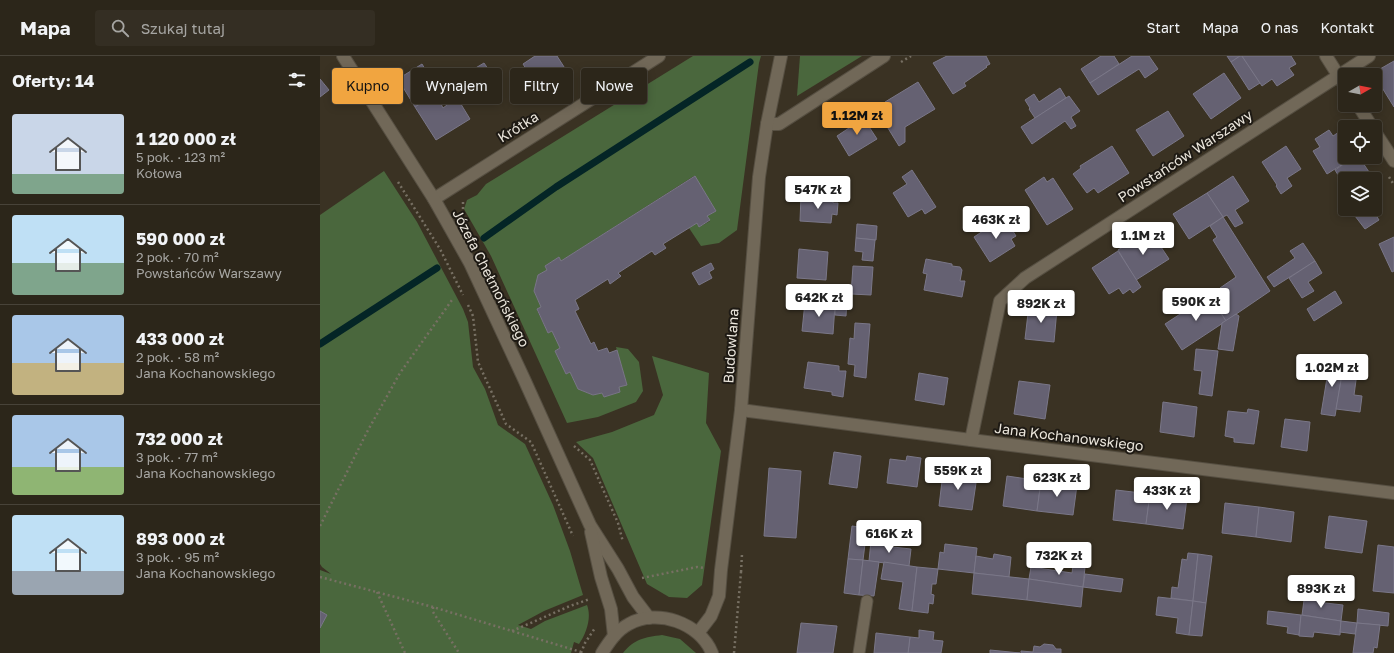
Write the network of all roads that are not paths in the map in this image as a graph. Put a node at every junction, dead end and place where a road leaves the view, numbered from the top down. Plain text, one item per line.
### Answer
1 (343, 56) edge
2 (659, 56) edge
3 (781, 56) edge
4 (884, 56) edge
5 (1326, 56) edge
6 (1369, 56) edge
7 (1356, 68) edge
8 (1338, 74) edge
9 (1338, 82) edge
10 (767, 124) junction
11 (1382, 143) edge
12 (1394, 161) edge
13 (434, 199) junction
14 (741, 410) junction
15 (971, 440) junction
16 (1394, 493) edge
17 (590, 525) junction
18 (868, 601) dead end
19 (649, 618) junction
20 (698, 633) junction
21 (614, 636) junction
22 (602, 653) edge
23 (712, 653) edge
24 (859, 653) edge

1 - 13 street, Józefa Chełmońskiego
2 - 13 street, Krótka
3 - 10 street, Budowlana
4 - 10 street
5 - 8 street
6 - 7 street, Powstańców Warszawy
9 - 15 street, Powstańców Warszawy
10 - 14 street, Budowlana
11 - 12 street
13 - 17 street, Józefa Chełmońskiego
14 - 15 street, Jana Kochanowskiego
14 - 20 street, Budowlana
15 - 16 street, Jana Kochanowskiego
17 - 19 street, Józefa Chełmońskiego
17 - 21 street, Józefa Chełmońskiego
18 - 24 lane
19 - 20 street
19 - 21 street
20 - 23 street
21 - 22 street

